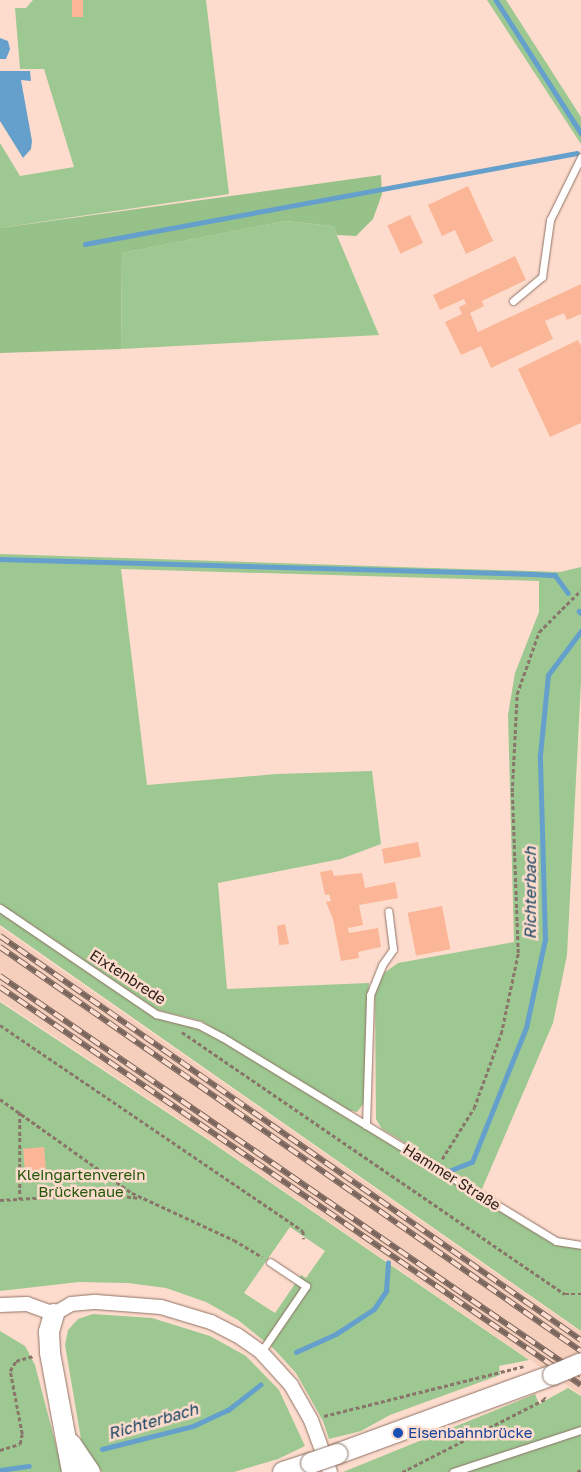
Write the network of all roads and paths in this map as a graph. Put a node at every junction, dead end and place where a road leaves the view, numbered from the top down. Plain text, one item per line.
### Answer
1 (581, 157) edge
2 (512, 301) dead end
3 (581, 590) edge
4 (0, 908) edge
5 (388, 911) dead end
6 (170, 1017) junction
7 (0, 1025) edge
8 (0, 1099) edge
9 (326, 1100) joint
10 (20, 1112) junction
11 (366, 1125) junction
12 (437, 1166) junction
13 (20, 1198) junction
14 (143, 1198) junction
15 (0, 1200) edge
16 (304, 1239) dead end
17 (581, 1245) edge
18 (270, 1262) joint
19 (581, 1294) edge
20 (0, 1305) edge
21 (54, 1314) junction
22 (261, 1352) junction
23 (50, 1353) junction
24 (581, 1364) edge
25 (581, 1430) edge
26 (67, 1438) junction
27 (0, 1450) edge
28 (333, 1463) edge
29 (581, 1470) edge
30 (72, 1472) edge
31 (90, 1472) edge
32 (283, 1472) edge
33 (453, 1472) edge
34 (577, 1472) edge

1 - 2 lane
3 - 12 path
4 - 6 lane, Eixtenbrede
5 - 11 lane
6 - 9 lane, Eixtenbrede
6 - 19 path
7 - 16 path
8 - 10 path
9 - 11 lane, Hammer Straße
10 - 13 path
10 - 14 path
11 - 12 lane, Hammer Straße
12 - 17 lane, Hammer Straße
13 - 14 path
13 - 15 path
14 - 18 path
18 - 22 lane
20 - 21 street
21 - 22 street
21 - 23 main road
22 - 28 street
23 - 26 main road
23 - 27 path
24 - 28 main road, bridge
25 - 33 lane
26 - 30 main road
26 - 31 main road
28 - 32 main road, bridge
29 - 34 path

